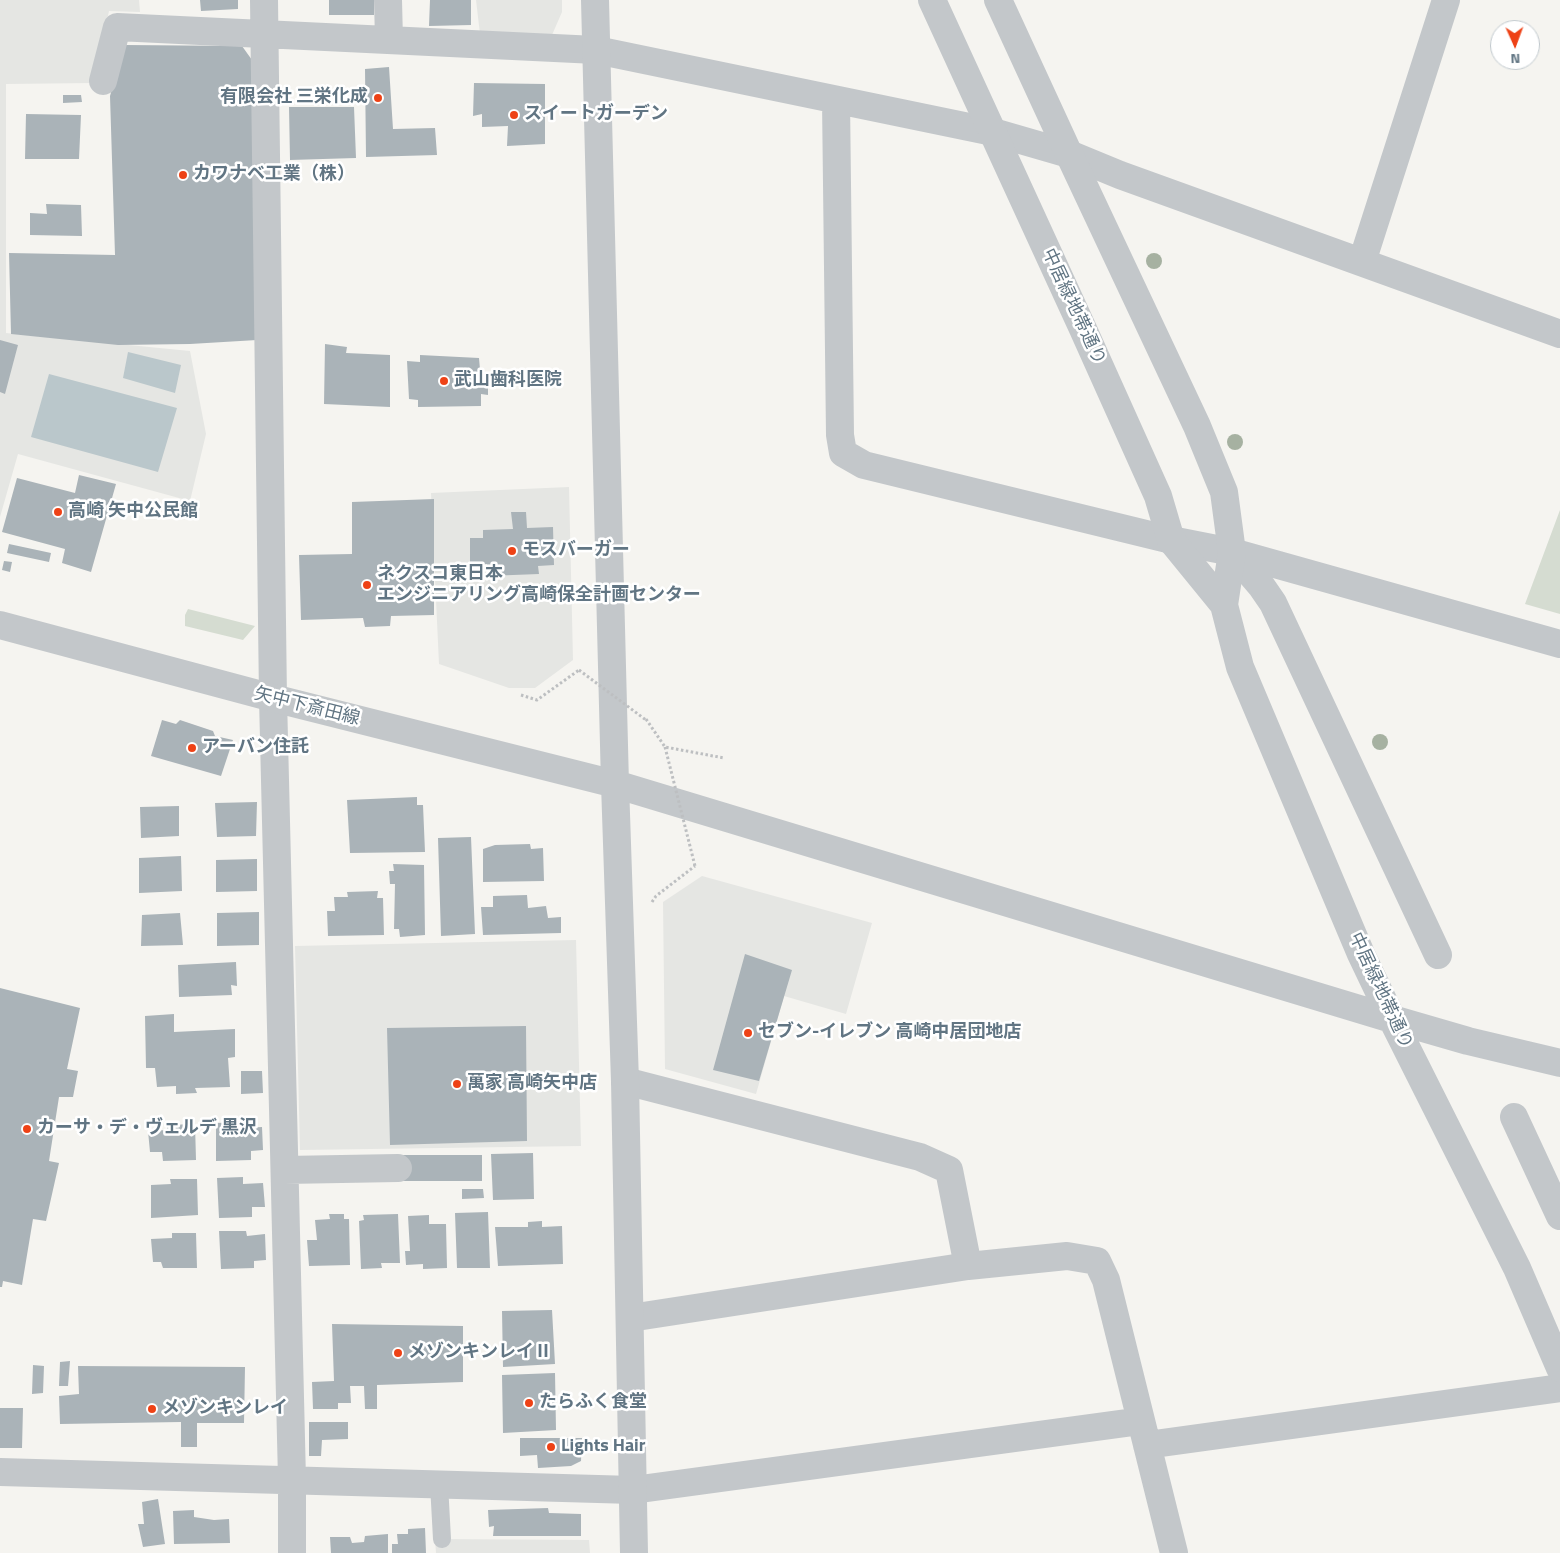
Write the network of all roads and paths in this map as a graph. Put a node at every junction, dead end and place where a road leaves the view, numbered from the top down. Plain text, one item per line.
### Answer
1 (264, 0) edge
2 (388, 0) edge
3 (595, 0) edge
4 (932, 0) edge
5 (998, 0) edge
6 (1446, 0) edge
7 (265, 34) junction
8 (389, 40) junction
9 (596, 50) junction
10 (103, 81) dead end
11 (836, 100) junction
12 (993, 132) junction
13 (1068, 154) junction
14 (1362, 262) junction
15 (1560, 334) edge
16 (1171, 540) junction
17 (1232, 552) junction
18 (1224, 605) junction
19 (0, 625) edge
20 (1560, 644) edge
21 (521, 695) dead end
22 (273, 698) junction
23 (665, 747) junction
24 (724, 758) dead end
25 (615, 784) junction
26 (656, 896) dead end
27 (1438, 955) dead end
28 (1392, 1019) junction
29 (1560, 1063) edge
30 (625, 1081) junction
31 (1514, 1117) dead end
32 (398, 1168) dead end
33 (284, 1170) junction
34 (1560, 1216) edge
35 (968, 1266) junction
36 (630, 1318) junction
37 (1560, 1368) edge
38 (1560, 1388) edge
39 (1144, 1433) junction
40 (0, 1472) edge
41 (292, 1479) junction
42 (439, 1484) junction
43 (633, 1490) junction
44 (442, 1539) dead end
45 (292, 1553) edge
46 (634, 1553) edge
47 (1174, 1553) edge

1 - 7 street
2 - 8 street
3 - 9 street
4 - 12 street, 中居緑地帯通り
5 - 13 street, 中居緑地帯通り
6 - 14 street
7 - 8 street
7 - 10 street
7 - 22 street
8 - 9 street
9 - 11 street
9 - 25 street
11 - 12 street
11 - 16 street
12 - 13 street
12 - 16 street, 中居緑地帯通り
13 - 14 street
13 - 17 street, 中居緑地帯通り
14 - 15 street
16 - 17 street
16 - 18 street, 中居緑地帯通り
17 - 18 street, 中居緑地帯通り
17 - 20 street
17 - 27 street
18 - 28 street, 中居緑地帯通り
19 - 22 street, 矢中下斎田線
21 - 23 path, bridge
22 - 25 street, 矢中下斎田線
22 - 33 street
23 - 24 path
23 - 26 path, bridge
25 - 28 street, 矢中下斎田線
25 - 30 street
28 - 29 street, 矢中下斎田線
28 - 37 street, 中居緑地帯通り
30 - 35 street
30 - 36 street
31 - 34 street
32 - 33 street
33 - 41 street
35 - 36 street
35 - 39 street
36 - 43 street
38 - 39 street
39 - 43 street
39 - 47 street
40 - 41 street
41 - 42 street
41 - 45 street
42 - 43 street
42 - 44 lane
43 - 46 street

